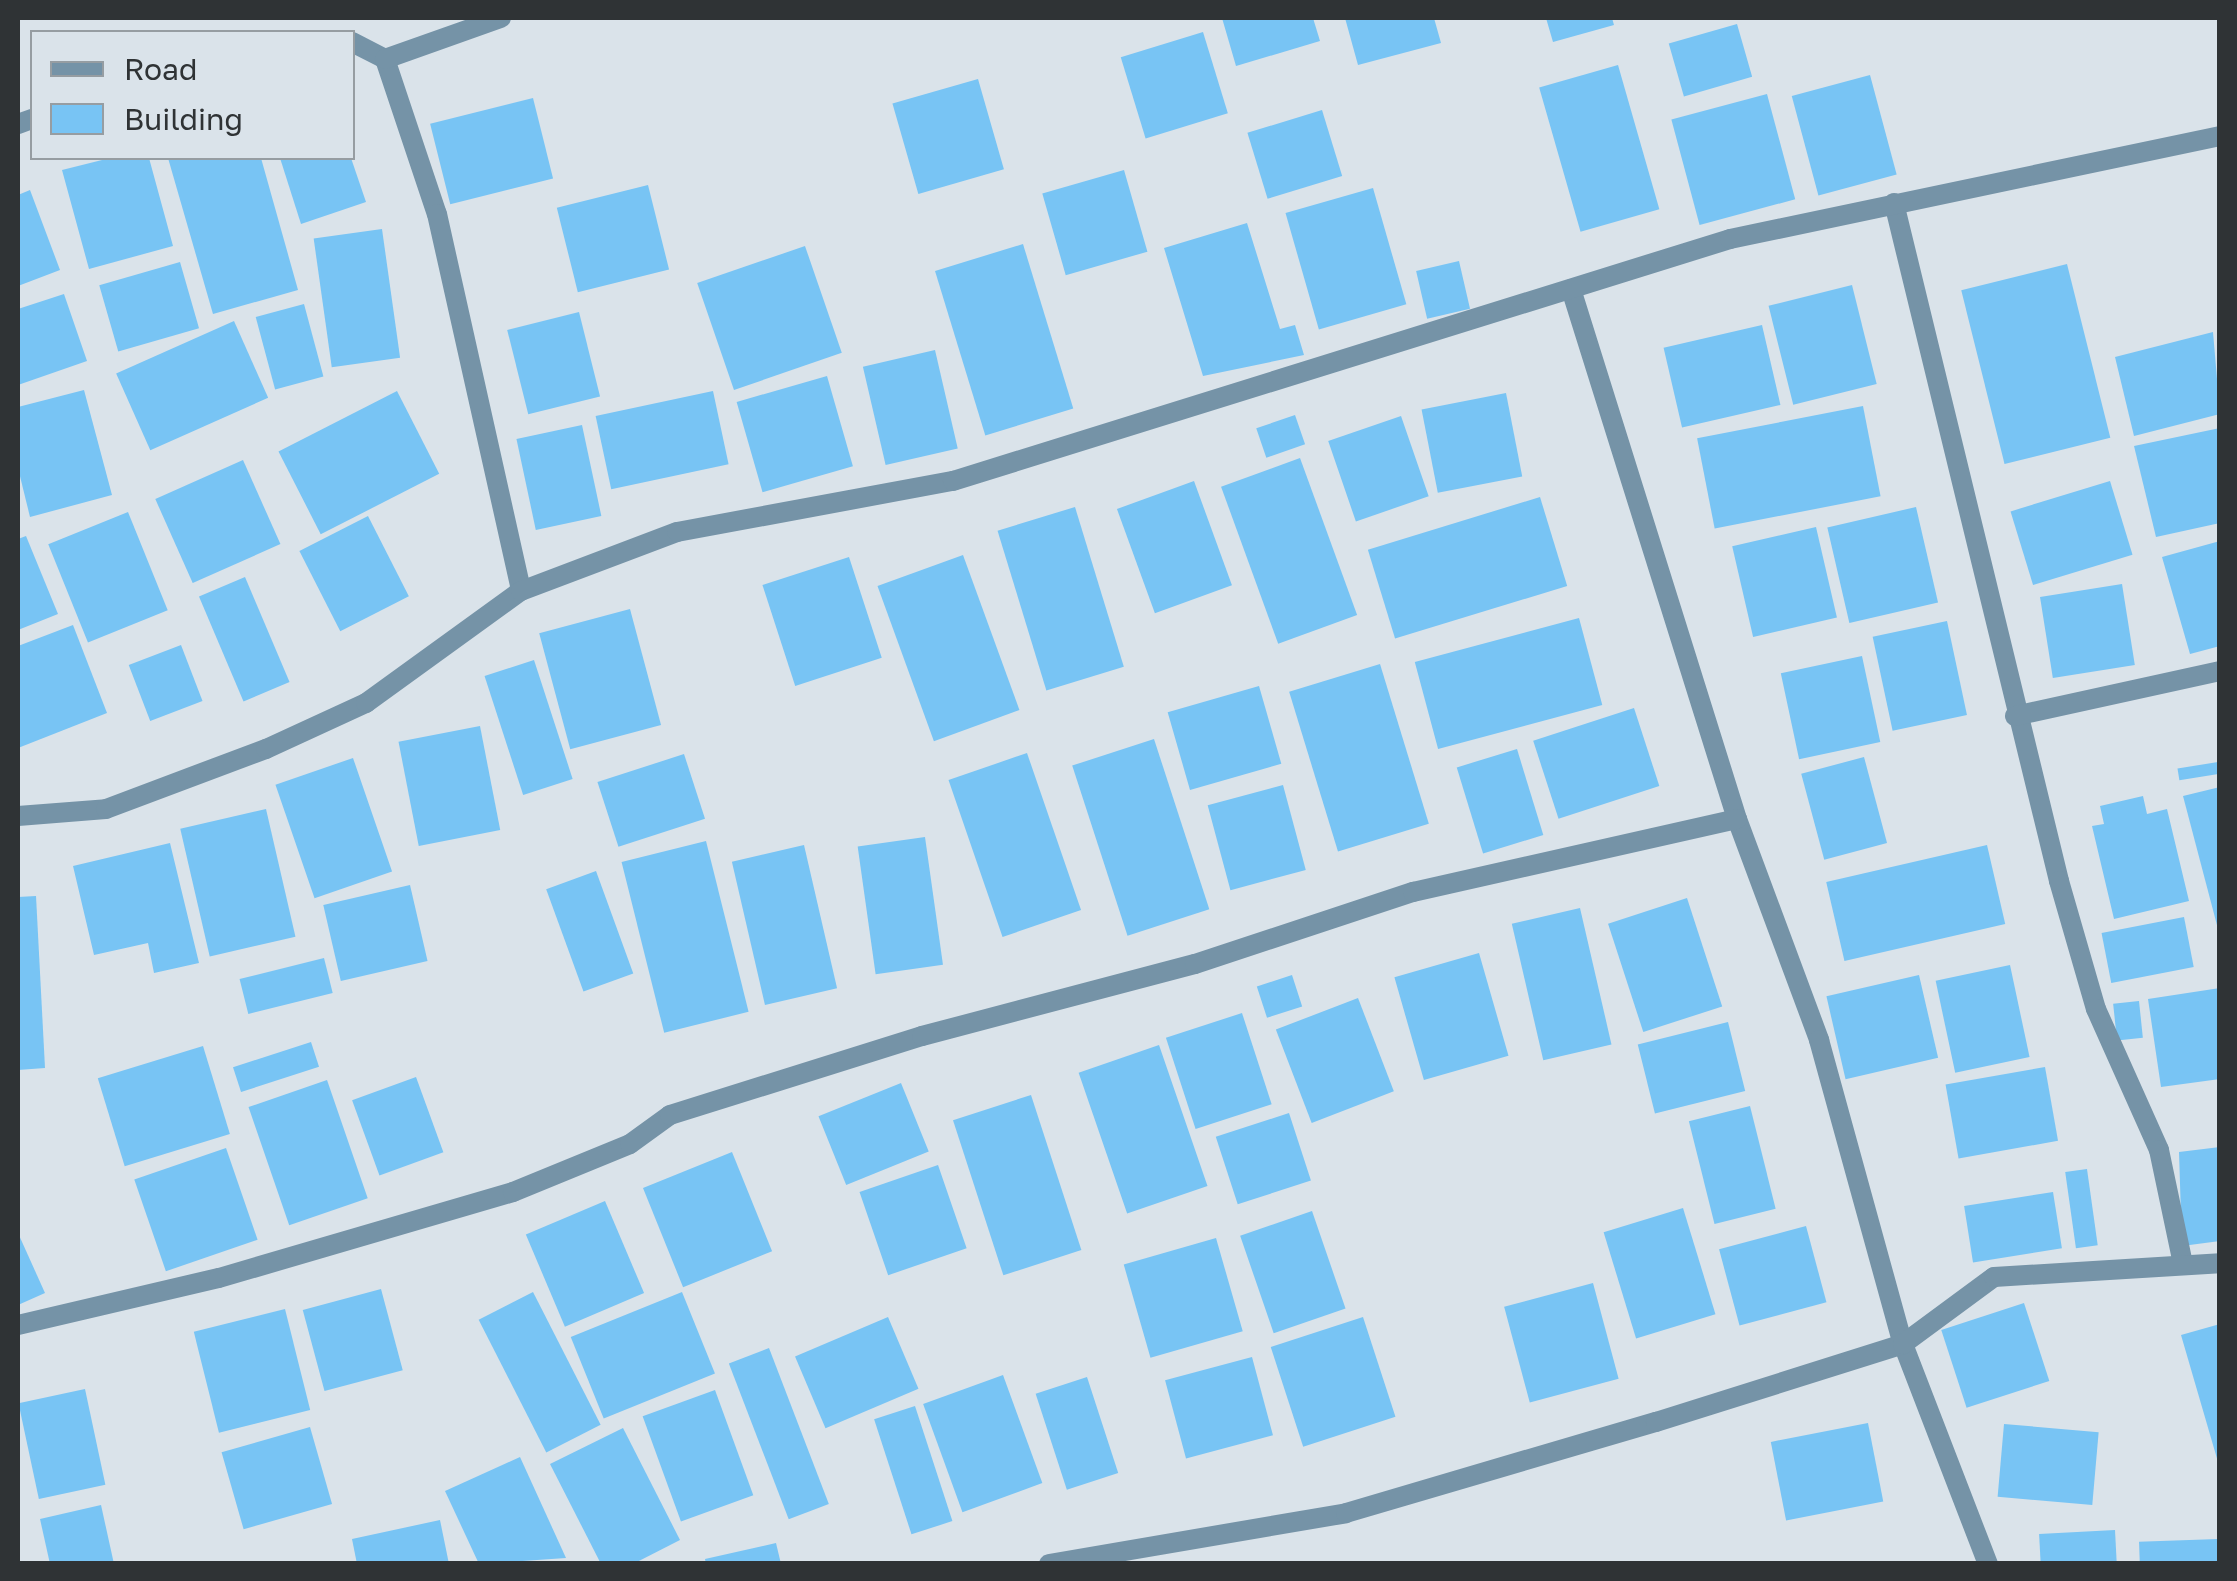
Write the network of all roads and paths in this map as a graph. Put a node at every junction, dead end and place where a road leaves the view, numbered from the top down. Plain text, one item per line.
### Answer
1 (501, 18) edge
2 (355, 44) edge
3 (385, 59) junction
4 (2220, 136) edge
5 (1894, 203) junction
6 (1571, 289) junction
7 (522, 591) junction
8 (2220, 670) edge
9 (2014, 716) junction
10 (18, 816) edge
11 (1736, 818) junction
12 (2220, 1263) edge
13 (2183, 1264) junction
14 (18, 1324) edge
15 (1903, 1344) junction
16 (1049, 1564) edge
17 (1988, 1564) edge

1 - 3 street
2 - 3 street
3 - 7 street
4 - 5 street
5 - 6 street
5 - 9 street
6 - 7 street
6 - 11 street
7 - 10 street
8 - 9 street
9 - 13 street
11 - 14 street
11 - 15 street
12 - 13 street
13 - 15 street
15 - 16 street
15 - 17 street

